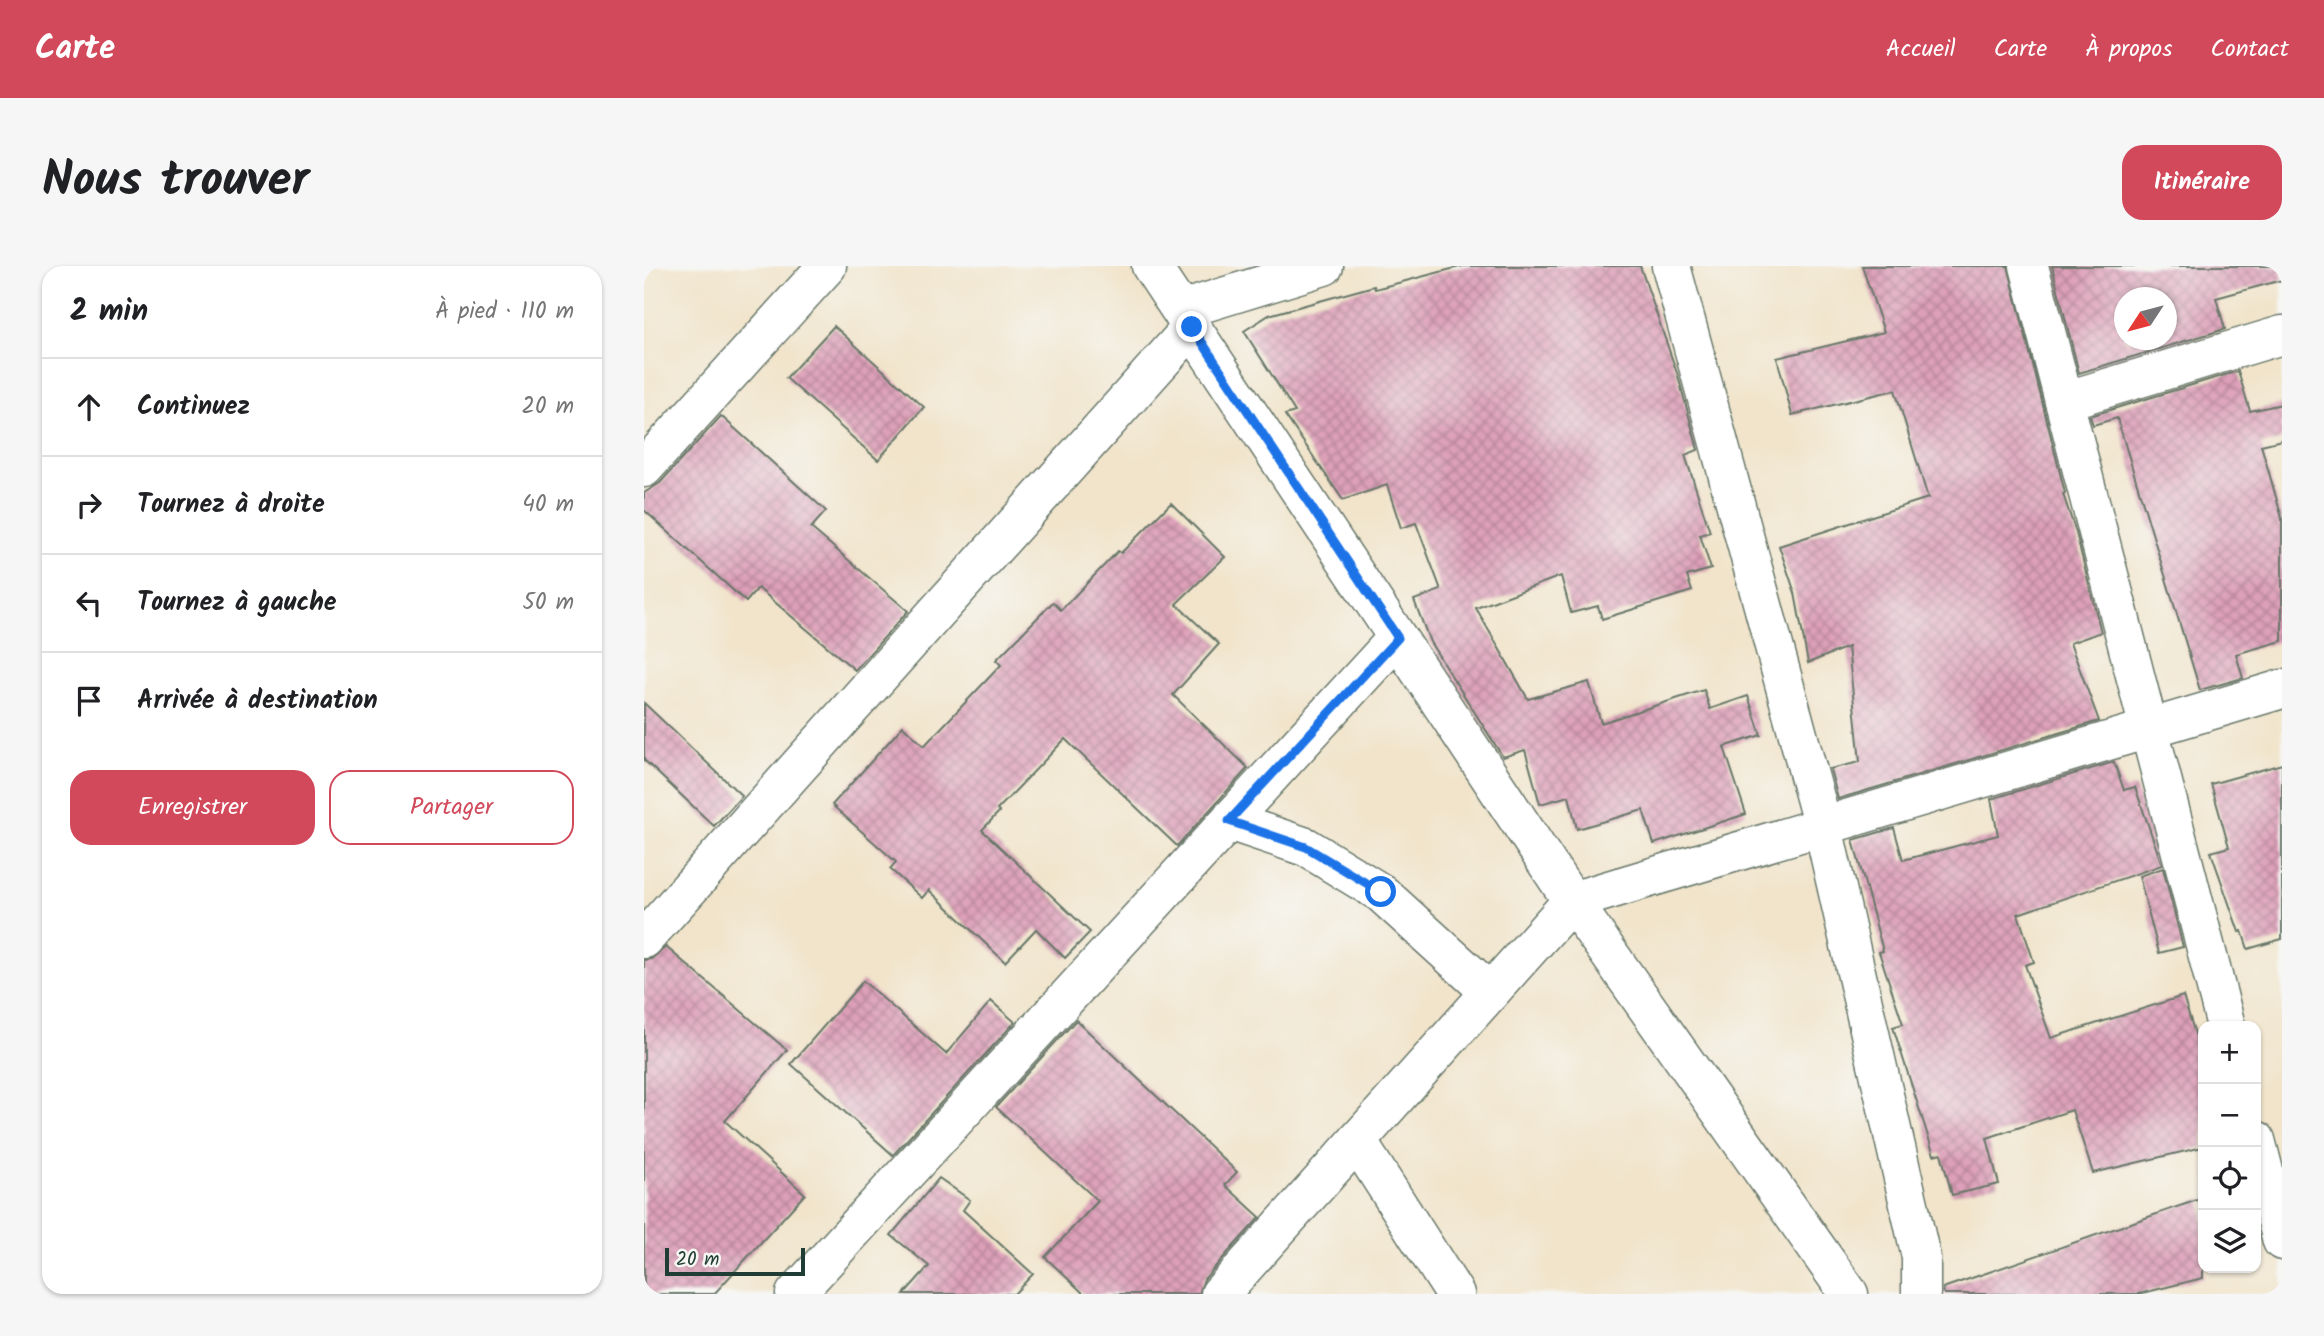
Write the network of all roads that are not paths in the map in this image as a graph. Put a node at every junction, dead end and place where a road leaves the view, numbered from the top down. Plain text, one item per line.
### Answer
1 (827, 266) edge
2 (1151, 266) edge
3 (1324, 266) edge
4 (1671, 266) edge
5 (2029, 266) edge
6 (1186, 319) junction
7 (2282, 335) edge
8 (2064, 401) junction
9 (644, 468) edge
10 (1398, 638) junction
11 (2282, 689) edge
12 (2149, 729) junction
13 (1229, 821) junction
14 (1823, 827) junction
15 (1572, 901) junction
16 (644, 939) edge
17 (1490, 992) junction
18 (2225, 1021) edge
19 (1357, 1141) junction
20 (2258, 1147) edge
21 (2282, 1241) edge
22 (795, 1294) edge
23 (1220, 1294) edge
24 (1455, 1294) edge
25 (1849, 1294) edge
26 (1921, 1294) edge

1 - 9 street
2 - 6 street
3 - 6 street
4 - 14 street
5 - 8 street
6 - 10 street
6 - 16 street
7 - 8 street
8 - 12 street
10 - 13 street
10 - 15 street
11 - 12 street
12 - 14 street
12 - 18 street
13 - 17 street
13 - 22 street
14 - 15 street
14 - 26 street
15 - 17 street
15 - 25 street
17 - 19 street
19 - 23 street
19 - 24 street
20 - 21 street

